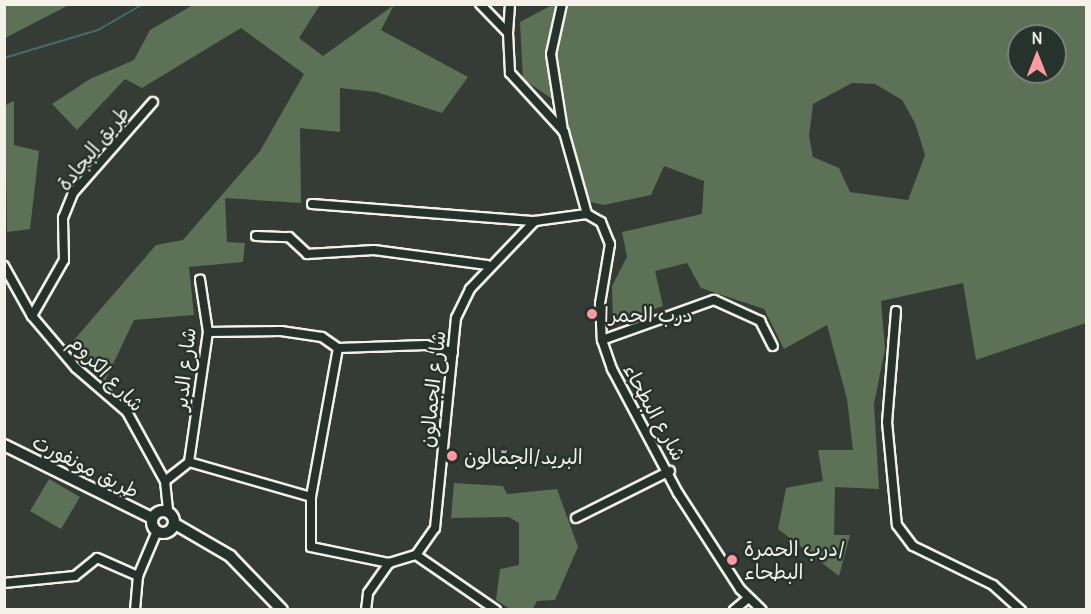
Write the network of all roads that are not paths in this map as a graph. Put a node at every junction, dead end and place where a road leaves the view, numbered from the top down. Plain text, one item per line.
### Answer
1 (480, 4) edge
2 (510, 4) edge
3 (562, 4) edge
4 (508, 33) junction
5 (153, 102) dead end
6 (564, 132) junction
7 (312, 204) dead end
8 (587, 214) junction
9 (535, 221) junction
10 (256, 236) dead end
11 (487, 265) junction
12 (4, 266) edge
13 (200, 280) dead end
14 (896, 311) dead end
15 (32, 316) junction
16 (208, 332) junction
17 (602, 340) junction
18 (773, 346) dead end
19 (338, 348) junction
20 (453, 352) junction
21 (4, 445) edge
22 (189, 462) junction
23 (670, 471) junction
24 (165, 482) junction
25 (311, 497) junction
26 (168, 511) junction
27 (152, 518) junction
28 (576, 518) dead end
29 (175, 524) junction
30 (157, 531) junction
31 (416, 555) junction
32 (389, 563) junction
33 (138, 576) junction
34 (4, 583) edge
35 (747, 599) junction
36 (134, 609) edge
37 (282, 609) edge
38 (366, 609) edge
39 (496, 609) edge
40 (734, 609) edge
41 (762, 609) edge
42 (1021, 609) edge

1 - 4 street
2 - 4 street
3 - 6 street
4 - 6 street
5 - 15 street, طريق البجادة
6 - 8 street
7 - 9 street
8 - 9 street
8 - 17 street, شارع البطحاء
9 - 11 street, شارع الجمالون
10 - 11 street
11 - 20 street, شارع الجمالون
12 - 15 street, شارع الكروم
13 - 16 street, شارع الدير
14 - 42 street
15 - 24 street, شارع الكروم
16 - 19 street
16 - 22 street, شارع الدير
17 - 18 street
17 - 23 street, شارع البطحاء
19 - 20 street
19 - 25 street
20 - 31 street, شارع الجمالون
21 - 27 main road, طريق مونفورت
22 - 24 street
22 - 25 street
23 - 28 street
23 - 35 street, شارع البطحاء
24 - 26 street, شارع الكروم
25 - 32 street
26 - 27 main road
26 - 29 main road
27 - 30 main road
29 - 30 main road
29 - 37 main road
30 - 33 street
31 - 32 street
31 - 39 street
32 - 38 street
33 - 34 street
33 - 36 street
35 - 40 street
35 - 41 street, شارع البطحاء

